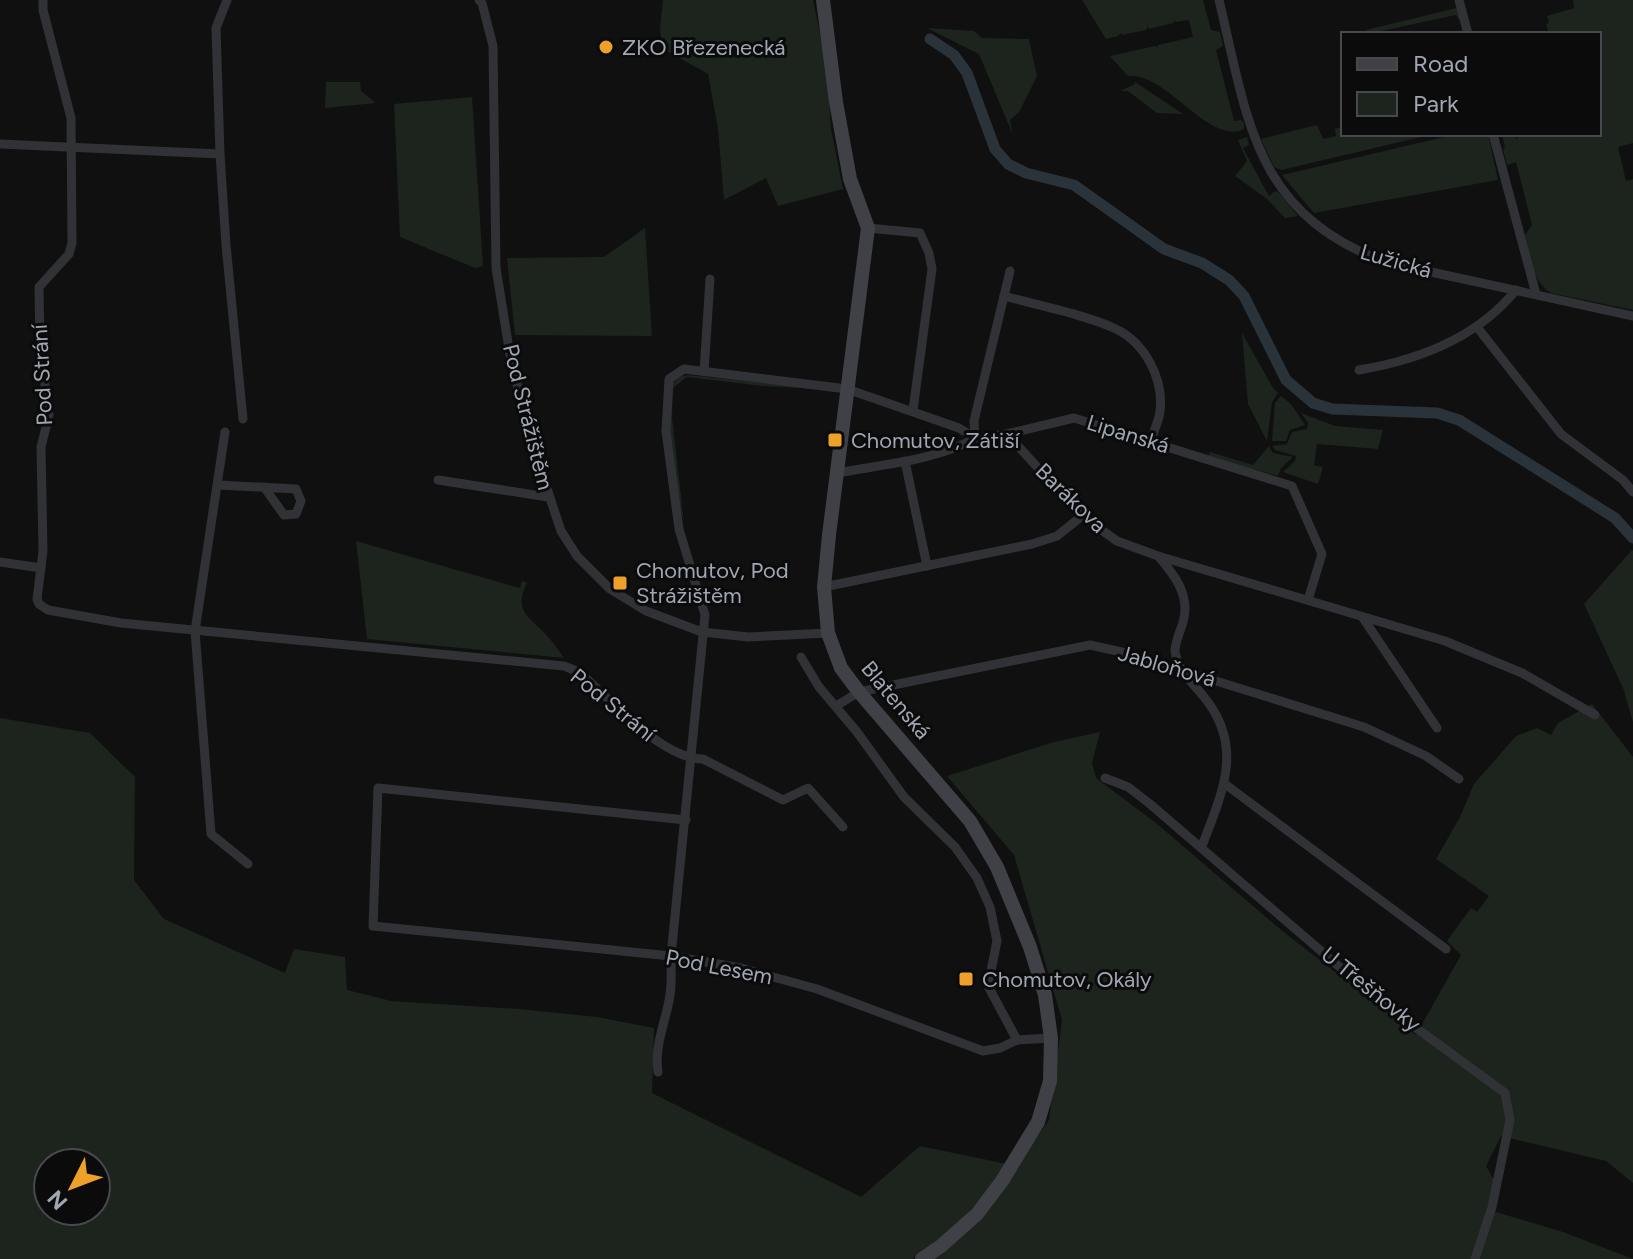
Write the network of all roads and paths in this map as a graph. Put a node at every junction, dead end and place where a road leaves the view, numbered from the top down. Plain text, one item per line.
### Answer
1 (43, 0) edge
2 (227, 0) edge
3 (479, 0) edge
4 (823, 0) edge
5 (1219, 0) edge
6 (1459, 0) edge
7 (1467, 32) edge
8 (1494, 136) edge
9 (0, 144) edge
10 (71, 146) junction
11 (220, 154) junction
12 (868, 228) junction
13 (1010, 271) dead end
14 (710, 279) dead end
15 (1516, 290) junction
16 (1536, 294) junction
17 (1004, 296) junction
18 (1633, 316) edge
19 (1477, 327) junction
20 (1359, 370) dead end
21 (704, 372) junction
22 (847, 389) junction
23 (913, 410) junction
24 (243, 419) dead end
25 (225, 432) dead end
26 (1007, 434) junction
27 (975, 438) junction
28 (1151, 440) junction
29 (905, 461) junction
30 (837, 473) junction
31 (438, 480) dead end
32 (218, 485) junction
33 (264, 487) dead end
34 (1633, 492) edge
35 (548, 497) junction
36 (1082, 516) junction
37 (1158, 556) junction
38 (0, 562) edge
39 (927, 566) junction
40 (41, 568) junction
41 (824, 587) junction
42 (1308, 600) junction
43 (1363, 618) junction
44 (195, 631) junction
45 (702, 632) junction
46 (828, 633) junction
47 (801, 657) dead end
48 (1181, 670) junction
49 (859, 692) junction
50 (836, 706) junction
51 (1595, 715) dead end
52 (1437, 728) dead end
53 (692, 759) junction
54 (1105, 778) dead end
55 (1459, 779) dead end
56 (1225, 784) junction
57 (686, 820) junction
58 (843, 827) dead end
59 (1202, 846) junction
60 (248, 864) dead end
61 (1446, 949) dead end
62 (671, 956) junction
63 (1051, 1038) junction
64 (1017, 1040) junction
65 (658, 1072) dead end
66 (922, 1259) edge
67 (1475, 1259) edge

1 - 10 street, Pod Strání
2 - 11 street
3 - 35 street, Pod Strážištěm
4 - 12 street, Blatenská
5 - 15 street, Lužická
6 - 7 street
8 - 16 street
9 - 10 street
10 - 11 street
10 - 40 street, Pod Strání
11 - 24 street
12 - 22 street, Blatenská
12 - 23 street
13 - 17 street
14 - 21 street
15 - 16 street, Lužická
15 - 19 street
16 - 18 street, Lužická
17 - 27 street
17 - 28 street
19 - 20 street
19 - 34 street
21 - 22 street
21 - 45 street
22 - 23 street
22 - 30 street, Blatenská
23 - 27 street
25 - 32 street
26 - 27 street, Lipanská
26 - 28 street, Lipanská
26 - 36 street, Barákova
27 - 29 street, Lipanská
28 - 42 street, Lipanská
29 - 30 street, Lipanská
29 - 39 street
30 - 41 street, Blatenská
31 - 35 street
32 - 33 street
32 - 44 street
35 - 45 street, Pod Strážištěm
36 - 37 street, Barákova
36 - 39 street
37 - 42 street, Barákova
37 - 48 street
38 - 40 street
39 - 41 street
40 - 44 street, Pod Strání
41 - 46 street, Blatenská
42 - 43 street, Barákova
43 - 51 street, Barákova
43 - 52 street
44 - 53 street, Pod Strání
44 - 60 street
45 - 46 street, Pod Strážištěm
45 - 53 street
46 - 49 street, Blatenská
47 - 50 street
48 - 49 street, Jabloňová
48 - 55 street, Jabloňová
48 - 56 street
49 - 50 street, Jabloňová
49 - 63 street, Blatenská
50 - 64 street
53 - 57 street
53 - 58 street, Pod Strání
54 - 59 street, U Třešňovky
56 - 59 street
56 - 61 street
57 - 62 street
57 - 62 street, Pod Lesem
59 - 67 street, U Třešňovky
62 - 64 street, Pod Lesem
62 - 65 street
63 - 64 street, Pod Lesem
63 - 66 street, Blatenská

